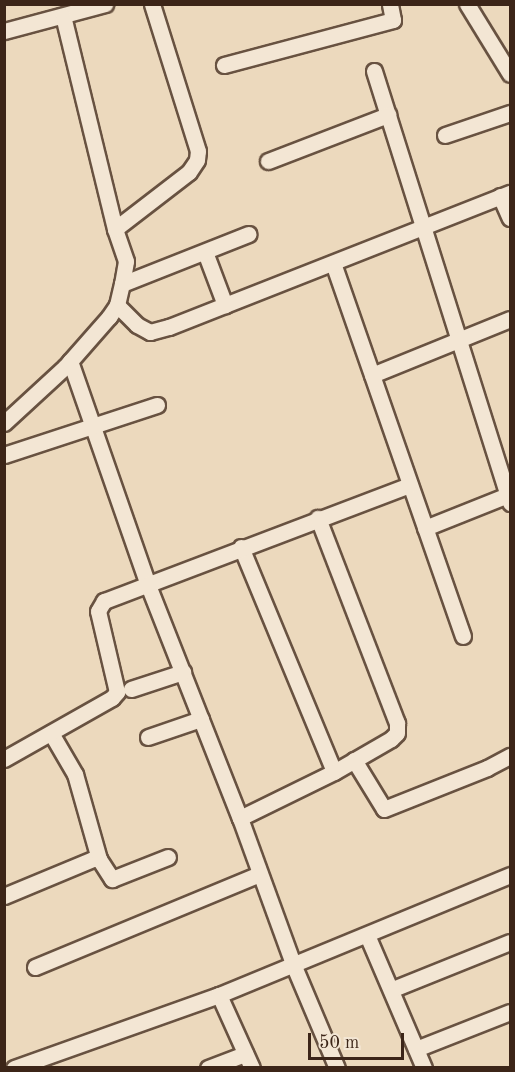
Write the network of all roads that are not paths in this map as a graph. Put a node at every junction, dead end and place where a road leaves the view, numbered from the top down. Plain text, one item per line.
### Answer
1 (105, 4) edge
2 (152, 4) edge
3 (390, 4) edge
4 (467, 4) edge
5 (63, 16) junction
6 (4, 30) edge
7 (224, 65) dead end
8 (374, 71) dead end
9 (510, 74) edge
10 (510, 113) edge
11 (387, 115) junction
12 (445, 135) dead end
13 (268, 161) dead end
14 (505, 194) edge
15 (510, 218) edge
16 (423, 228) junction
17 (115, 229) junction
18 (248, 234) dead end
19 (205, 252) junction
20 (333, 263) junction
21 (122, 284) junction
22 (117, 305) junction
23 (225, 305) junction
24 (510, 319) edge
25 (458, 341) junction
26 (70, 361) junction
27 (372, 375) junction
28 (157, 405) dead end
29 (4, 423) edge
30 (94, 426) junction
31 (4, 455) edge
32 (410, 485) junction
33 (509, 499) edge
34 (318, 518) junction
35 (425, 528) junction
36 (242, 547) junction
37 (148, 585) junction
38 (463, 636) dead end
39 (183, 672) junction
40 (131, 689) dead end
41 (201, 719) junction
42 (51, 733) junction
43 (148, 737) dead end
44 (510, 756) edge
45 (4, 759) edge
46 (354, 760) junction
47 (334, 772) junction
48 (240, 818) junction
49 (168, 857) dead end
50 (99, 859) junction
51 (260, 874) junction
52 (510, 875) edge
53 (4, 896) edge
54 (367, 935) junction
55 (510, 942) edge
56 (293, 964) junction
57 (35, 967) dead end
58 (393, 989) junction
59 (219, 995) junction
60 (510, 1012) edge
61 (416, 1049) junction
62 (249, 1061) edge
63 (14, 1068) edge
64 (208, 1068) edge
65 (337, 1068) edge
66 (424, 1068) edge

1 - 5 street
2 - 17 street
3 - 7 street
4 - 9 street
5 - 6 street
5 - 17 street
8 - 11 street
10 - 12 street
11 - 13 street
11 - 16 street
14 - 15 street
14 - 16 street
16 - 20 street
16 - 25 street
17 - 21 street
18 - 19 street
19 - 21 street
19 - 23 street
20 - 23 street
20 - 27 street
21 - 22 street
22 - 23 street
22 - 26 street
24 - 25 street
25 - 27 street
25 - 33 street
26 - 29 street
26 - 30 street
27 - 32 street
28 - 30 street
30 - 31 street
30 - 37 street
32 - 34 street
32 - 35 street
33 - 35 street
34 - 36 street
34 - 46 street
35 - 38 street
36 - 37 street
36 - 47 street
37 - 39 street
37 - 42 street
39 - 40 street
39 - 41 street
41 - 43 street
41 - 48 street
42 - 45 street
42 - 50 street
44 - 46 street
46 - 47 street
47 - 48 street
48 - 51 street
49 - 50 street
50 - 53 street
51 - 56 street
51 - 57 street
52 - 54 street
54 - 56 street
54 - 58 street
55 - 58 street
56 - 59 street
56 - 65 street
58 - 61 street
59 - 62 street
59 - 63 street
60 - 61 street
61 - 66 street
62 - 64 street

